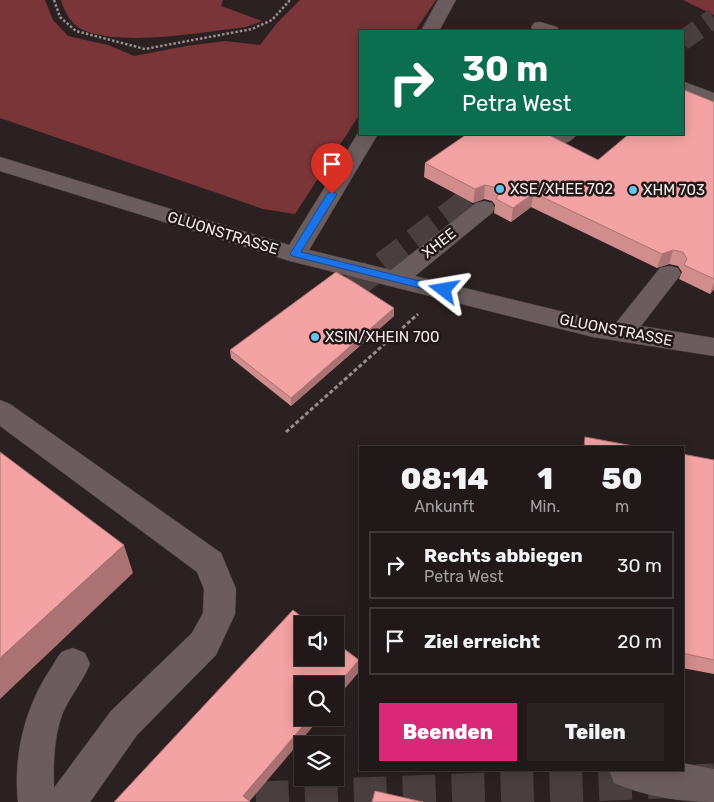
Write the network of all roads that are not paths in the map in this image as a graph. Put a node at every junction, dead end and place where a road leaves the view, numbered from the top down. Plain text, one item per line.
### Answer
1 (447, 0) edge
2 (431, 30) edge
3 (684, 88) edge
4 (714, 100) edge
5 (367, 135) edge
6 (550, 135) edge
7 (566, 135) edge
8 (0, 163) edge
9 (23, 172) junction
10 (0, 187) edge
11 (484, 208) tunnel mouth
12 (295, 254) junction
13 (669, 274) dead end
14 (395, 278) junction
15 (622, 332) junction
16 (714, 347) edge
17 (0, 412) edge
18 (74, 664) dead end
19 (631, 771) edge
20 (714, 788) edge
21 (37, 802) edge
22 (67, 802) edge

1 - 2 lane
3 - 4 lane
5 - 12 lane
6 - 7 lane
8 - 9 lane, GLUONSTRASSE
9 - 10 lane
9 - 12 lane, GLUONSTRASSE
11 - 14 lane, XHEE
12 - 14 lane, GLUONSTRASSE
13 - 15 lane
14 - 15 lane, GLUONSTRASSE
15 - 16 lane, GLUONSTRASSE
17 - 22 lane
18 - 21 lane
19 - 20 lane

